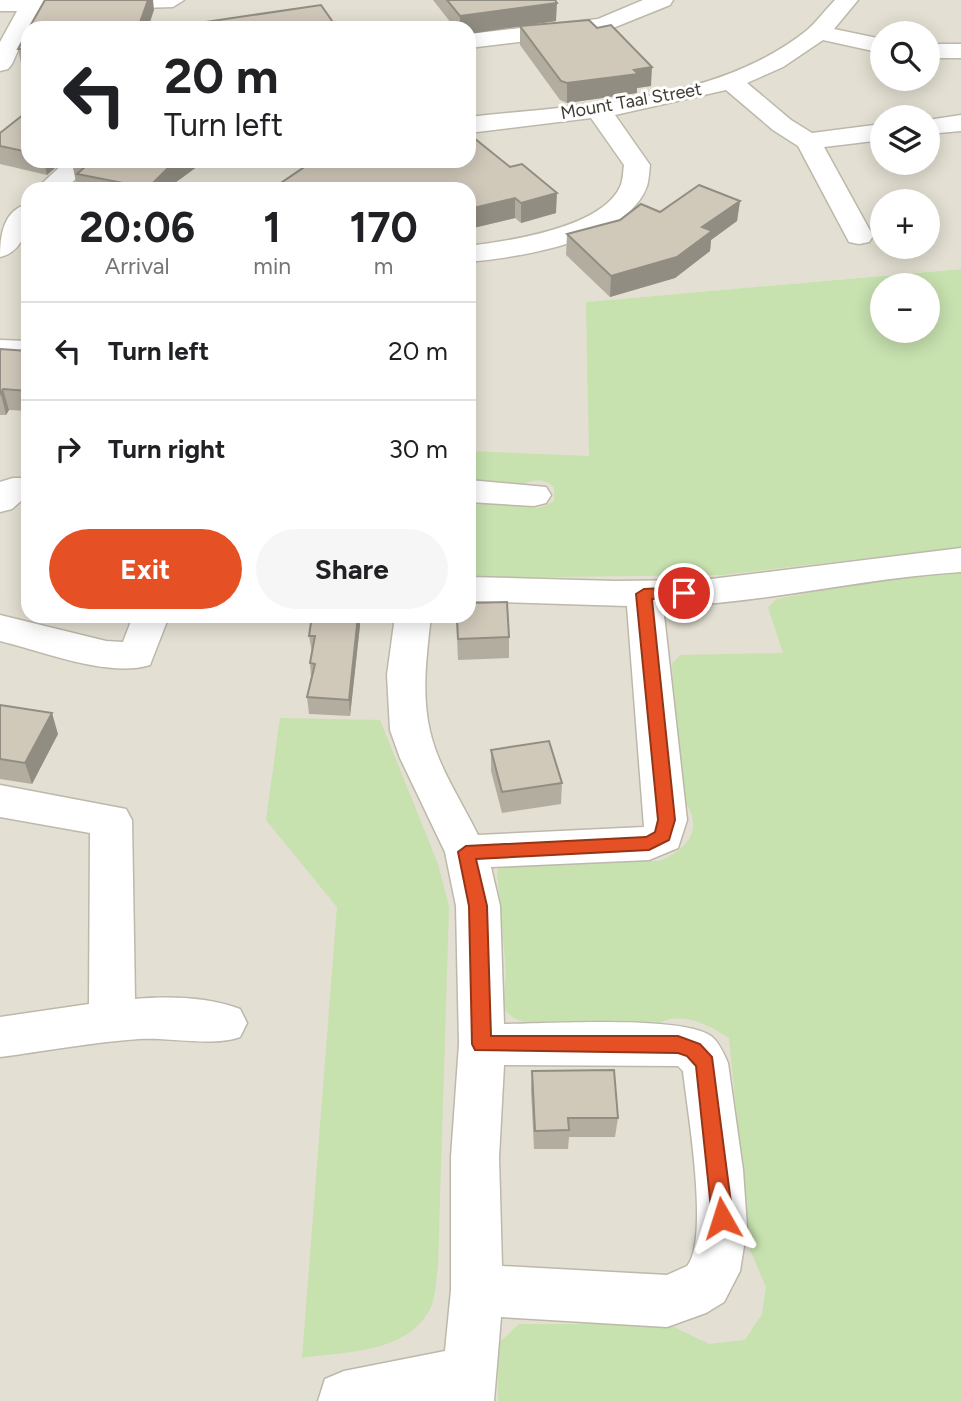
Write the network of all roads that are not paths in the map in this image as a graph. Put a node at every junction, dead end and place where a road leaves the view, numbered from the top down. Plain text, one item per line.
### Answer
1 (662, 0) edge
2 (847, 0) edge
3 (0, 4) edge
4 (32, 4) junction
5 (177, 6) edge
6 (23, 21) edge
7 (21, 25) edge
8 (822, 33) junction
9 (476, 40) edge
10 (870, 43) edge
11 (940, 51) edge
12 (961, 51) edge
13 (0, 64) edge
14 (731, 82) junction
15 (598, 109) junction
16 (961, 123) edge
17 (476, 124) edge
18 (940, 126) edge
19 (870, 133) edge
20 (808, 141) junction
21 (74, 168) edge
22 (57, 182) edge
23 (21, 221) edge
24 (859, 236) dead end
25 (0, 249) edge
26 (476, 253) edge
27 (0, 349) edge
28 (21, 350) edge
29 (21, 489) edge
30 (476, 491) edge
31 (534, 495) dead end
32 (0, 501) edge
33 (961, 560) edge
34 (476, 589) edge
35 (644, 594) junction
36 (149, 623) edge
37 (412, 623) edge
38 (0, 628) edge
39 (0, 801) edge
40 (466, 852) junction
41 (112, 1023) junction
42 (224, 1023) dead end
43 (0, 1037) edge
44 (482, 1044) junction
45 (477, 1290) junction
46 (467, 1387) edge
47 (344, 1398) dead end

1 - 9 street
2 - 8 street, Mount Taal Street
3 - 4 street
4 - 5 street
4 - 6 street
7 - 13 street
8 - 10 street
8 - 14 street, Mount Taal Street
11 - 12 street
14 - 15 street, Mount Taal Street
14 - 20 street
15 - 17 street, Mount Taal Street
15 - 26 street
16 - 18 street
19 - 20 street
20 - 24 street
21 - 22 street
23 - 25 street
27 - 28 street
29 - 32 street
30 - 31 street
33 - 35 street
34 - 35 street
35 - 40 street
36 - 38 street
37 - 40 street
39 - 41 street
40 - 44 street
41 - 42 street
41 - 43 street
44 - 45 street
44 - 45 street
45 - 46 street
46 - 47 street

